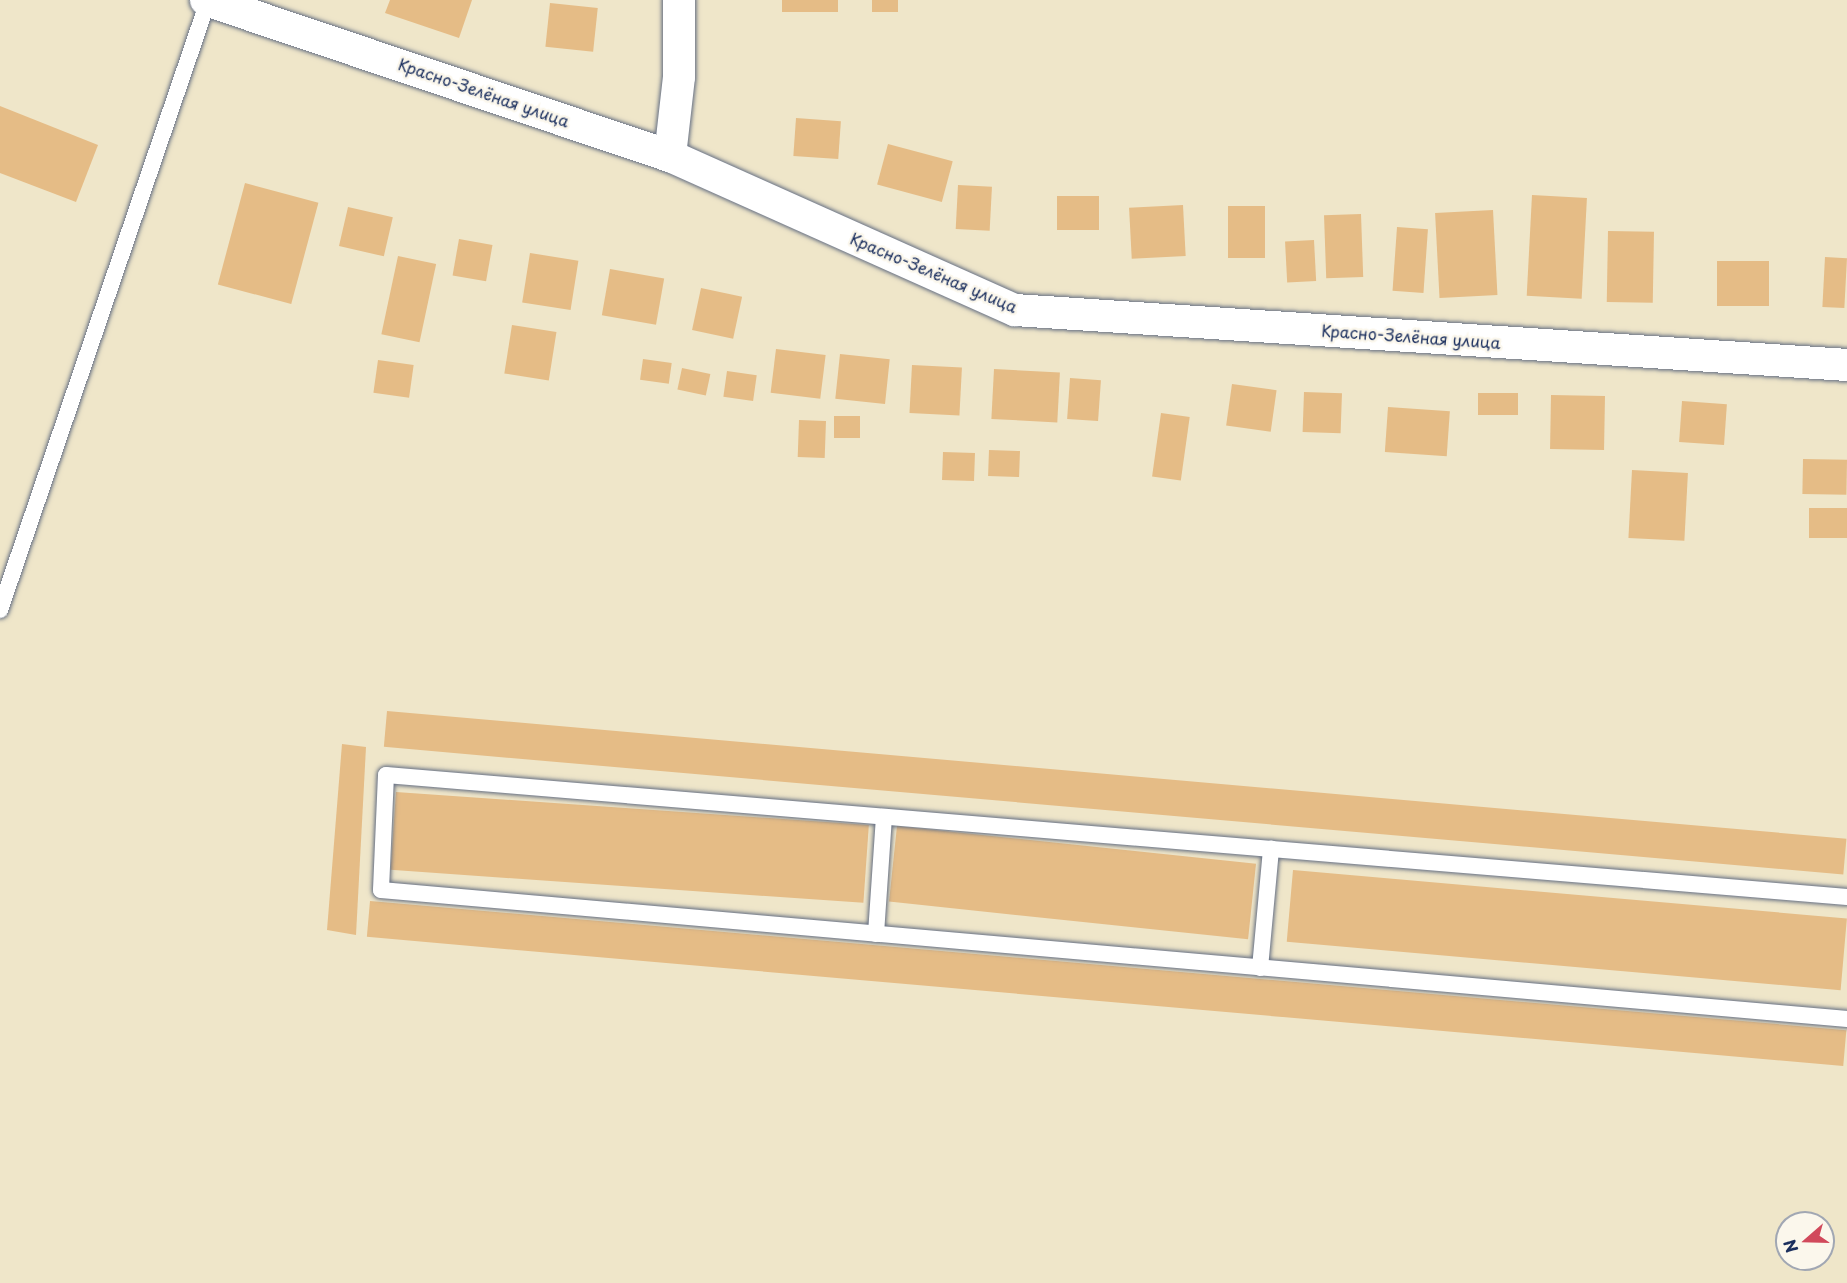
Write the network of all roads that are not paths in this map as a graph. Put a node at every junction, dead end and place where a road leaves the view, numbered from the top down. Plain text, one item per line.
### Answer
1 (207, 0) edge
2 (679, 0) edge
3 (670, 156) junction
4 (1847, 365) edge
5 (0, 610) edge
6 (884, 817) junction
7 (1271, 849) junction
8 (1847, 897) edge
9 (876, 934) junction
10 (1260, 968) junction
11 (1847, 1019) edge

1 - 3 street, Красно-Зелёная улица
1 - 5 lane
2 - 3 street
3 - 4 street, Красно-Зелёная улица
6 - 7 lane
6 - 9 lane
6 - 9 lane
7 - 8 lane
7 - 10 lane
9 - 10 lane
10 - 11 lane

